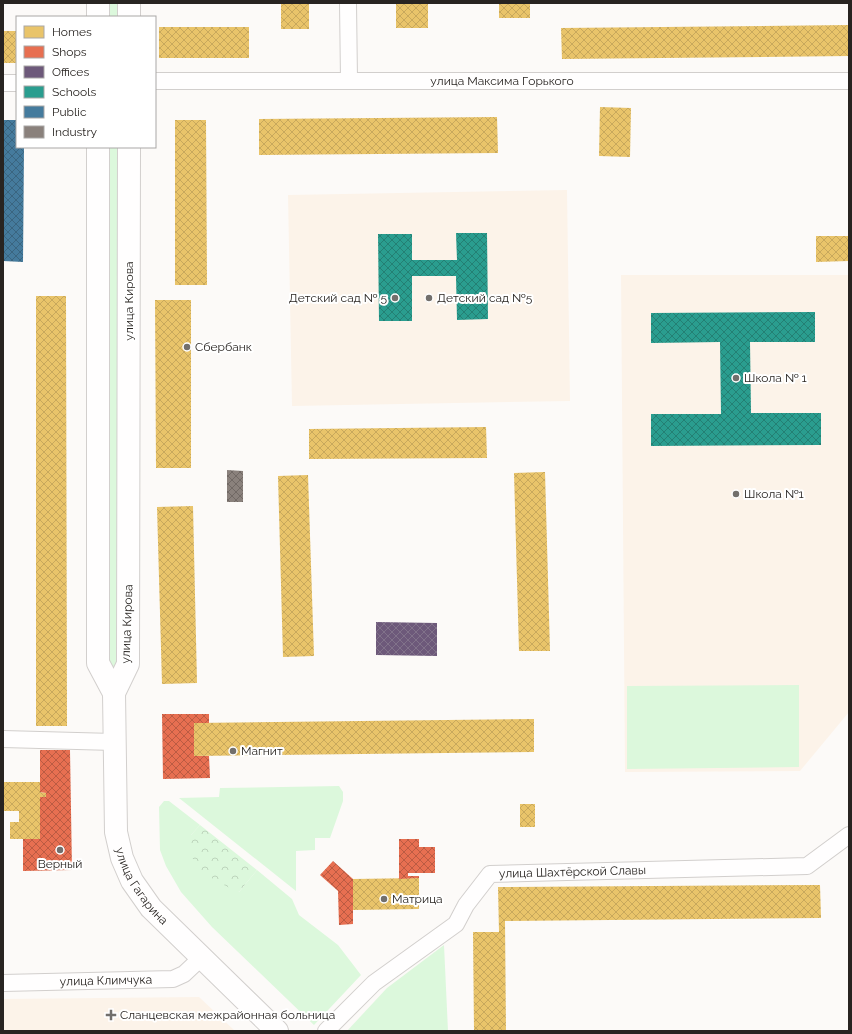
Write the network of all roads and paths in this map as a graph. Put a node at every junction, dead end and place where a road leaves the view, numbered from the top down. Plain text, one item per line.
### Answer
1 (98, 3) edge
2 (129, 3) edge
3 (348, 3) edge
4 (98, 16) edge
5 (129, 16) edge
6 (349, 80) junction
7 (156, 81) edge
8 (849, 81) edge
9 (3, 83) edge
10 (16, 83) edge
11 (98, 148) edge
12 (129, 148) edge
13 (114, 693) junction
14 (3, 739) edge
15 (114, 742) junction
16 (849, 835) edge
17 (201, 958) junction
18 (3, 983) edge
19 (276, 1031) edge
20 (326, 1031) edge

1 - 4 main road
2 - 5 main road
3 - 6 street
6 - 7 street, улица Максима Горького
6 - 8 street, улица Максима Горького
9 - 10 street
11 - 13 main road, улица Кирова
12 - 13 main road, улица Кирова
13 - 15 main road, улица Гагарина
14 - 15 street
15 - 17 main road, улица Гагарина
16 - 20 street, улица Шахтёрской Славы
17 - 18 street, улица Климчука
17 - 19 main road, улица Гагарина

